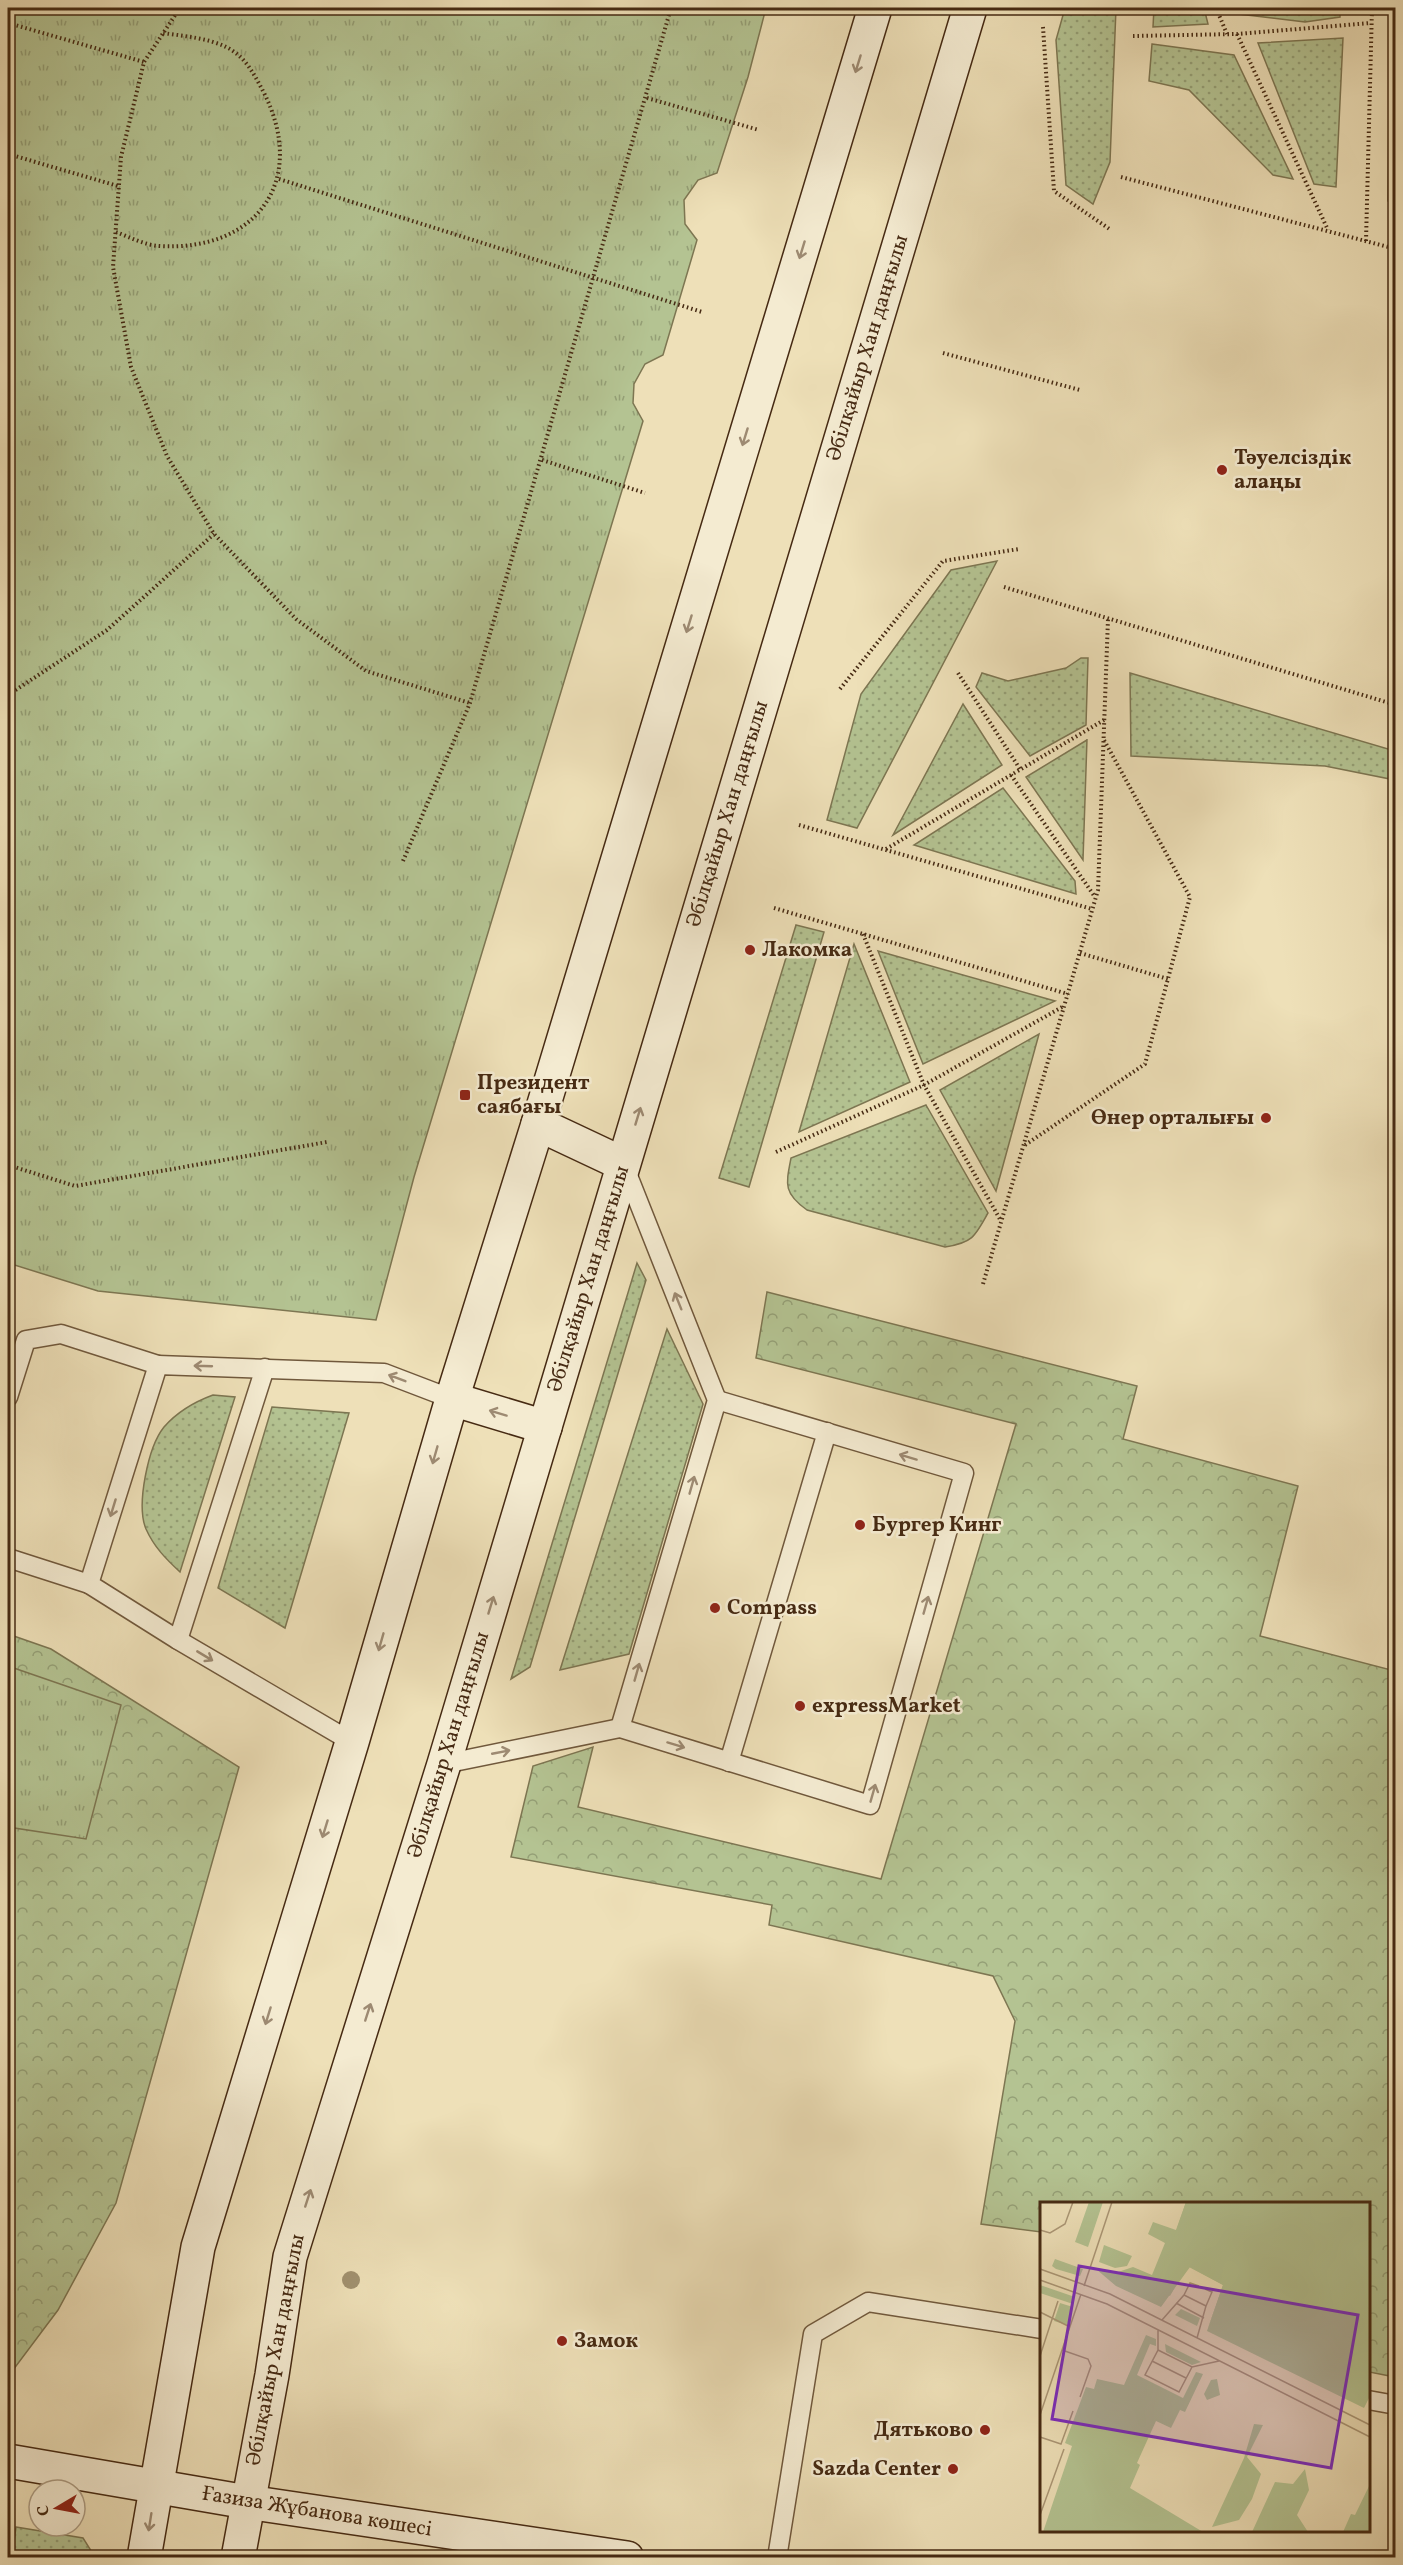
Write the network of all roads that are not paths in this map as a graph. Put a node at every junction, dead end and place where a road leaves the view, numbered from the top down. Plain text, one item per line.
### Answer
1 (875, 8) edge
2 (970, 8) edge
3 (538, 1124) junction
4 (623, 1164) junction
5 (158, 1365) junction
6 (265, 1368) junction
7 (8, 1397) edge
8 (452, 1399) junction
9 (717, 1400) junction
10 (545, 1427) junction
11 (827, 1432) junction
12 (8, 1558) edge
13 (89, 1584) junction
14 (178, 1640) junction
15 (620, 1728) junction
16 (352, 1742) junction
17 (729, 1762) junction
18 (444, 1764) junction
19 (1040, 2329) edge
20 (1370, 2400) edge
21 (1395, 2404) edge
22 (8, 2461) edge
23 (155, 2487) junction
24 (248, 2502) junction
25 (560, 2553) edge
26 (144, 2558) edge
27 (238, 2558) edge
28 (627, 2558) edge
29 (777, 2558) edge

1 -> 3 main road
4 -> 2 main road, Әбілқайыр Хан даңғылы
3 - 4 main road
3 - 8 main road
9 -> 4 lane
4 - 10 main road, Әбілқайыр Хан даңғылы
6 -> 5 lane
5 - 7 lane
5 -> 13 lane
8 -> 6 lane
6 - 14 lane
10 -> 8 main road
8 -> 16 main road
9 - 11 lane
15 -> 9 lane
18 -> 10 main road, Әбілқайыр Хан даңғылы
11 - 17 lane
17 -> 11 lane
12 - 13 lane
13 - 14 lane
14 -> 16 lane
15 -> 17 lane
18 -> 15 lane
16 -> 23 main road
24 -> 18 main road, Әбілқайыр Хан даңғылы
19 - 29 lane
20 - 21 lane
22 - 23 main road, Ғазиза Жұбанова көшесі
23 - 24 main road, Ғазиза Жұбанова көшесі
23 -> 26 main road
24 - 25 main road, Ғазиза Жұбанова көшесі
24 - 27 main road, Әбілқайыр Хан даңғылы
25 - 28 main road, Ғазиза Жұбанова көшесі

